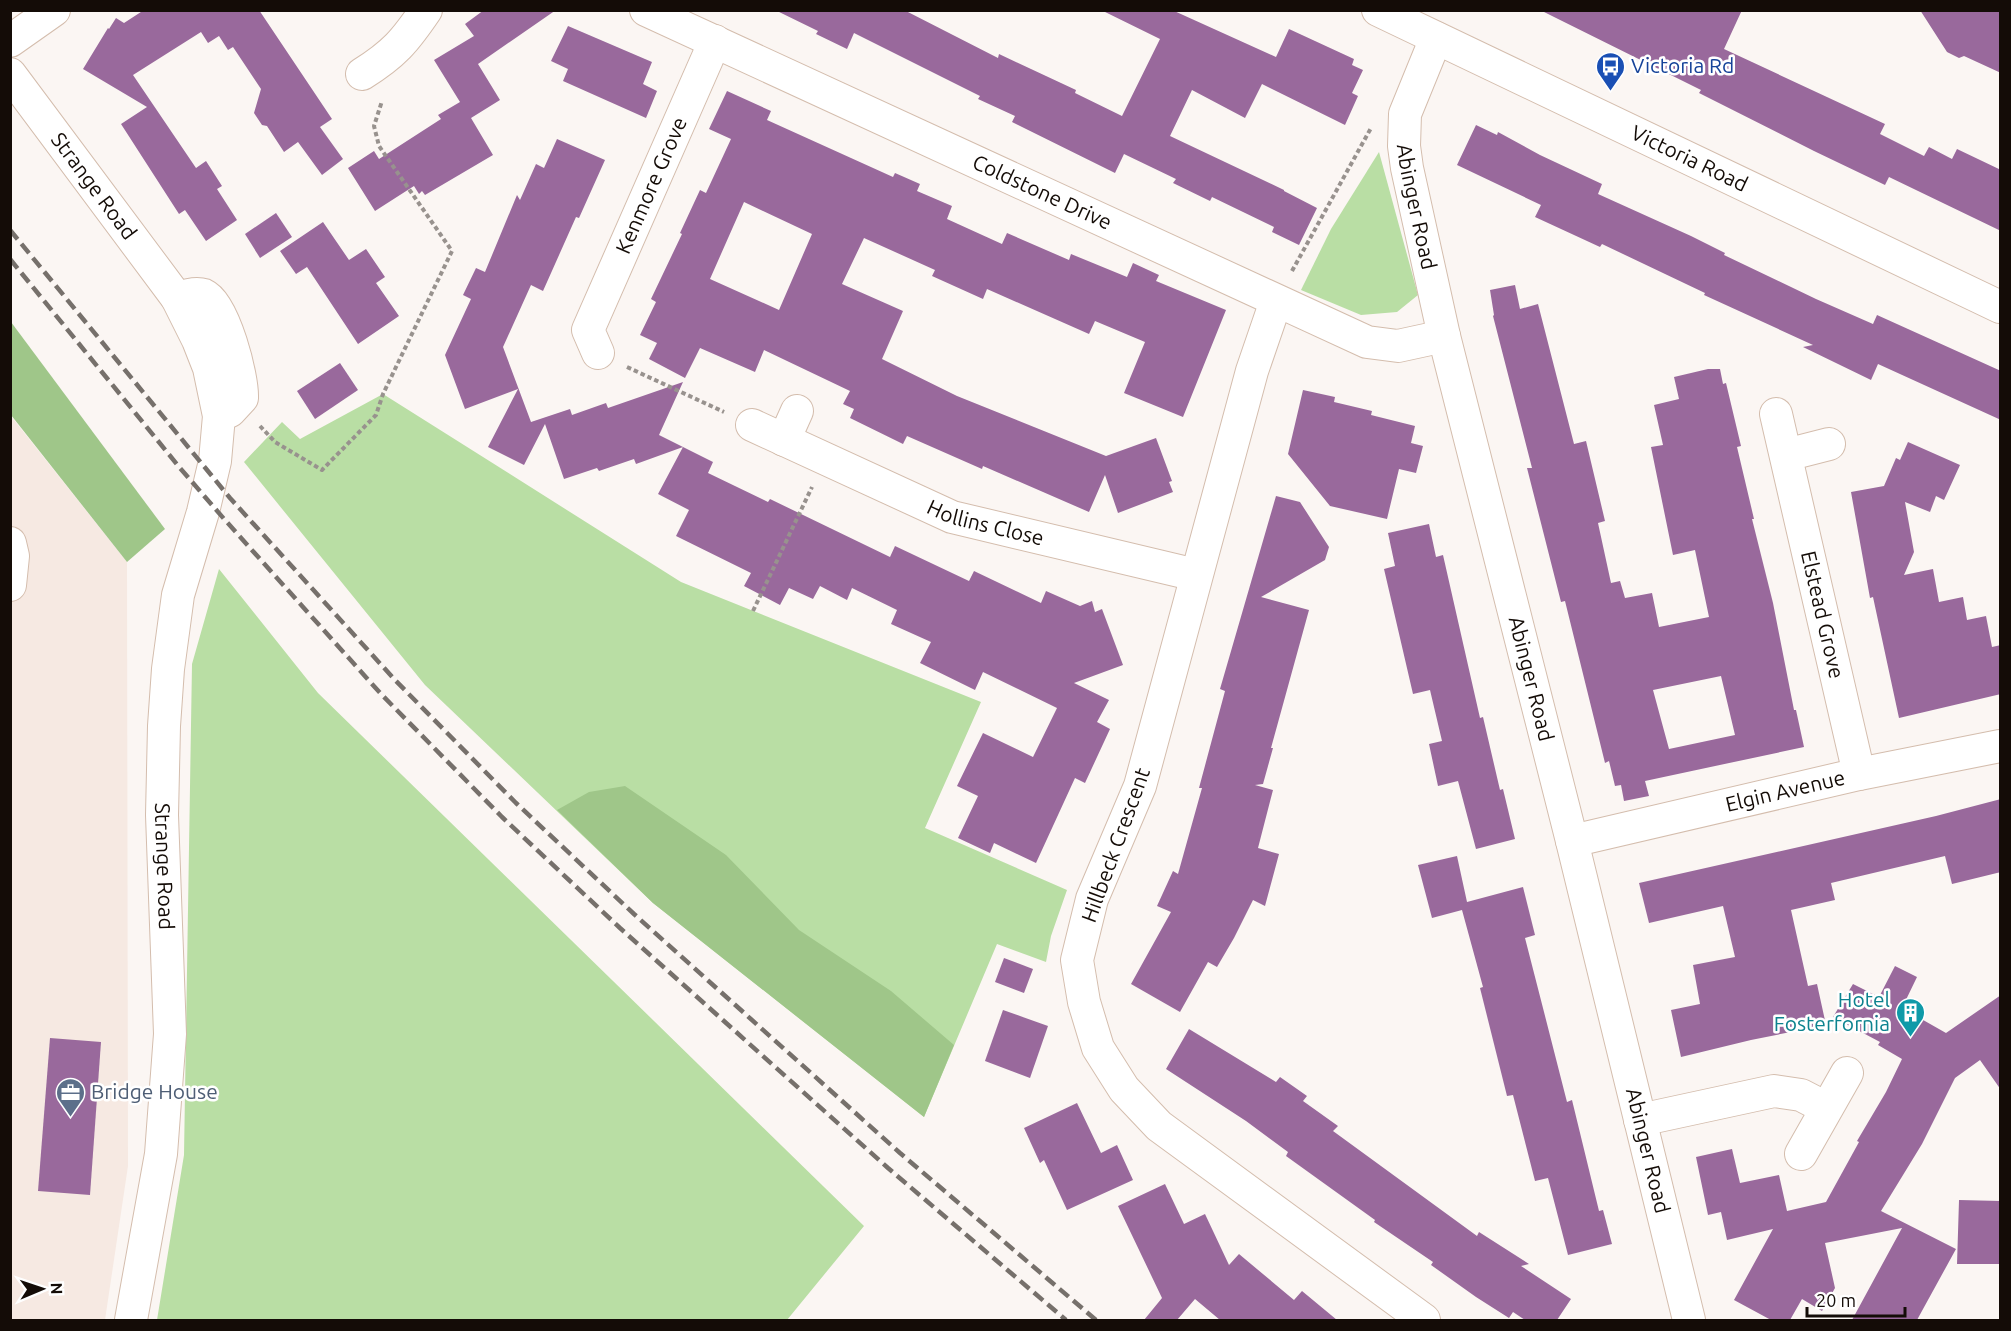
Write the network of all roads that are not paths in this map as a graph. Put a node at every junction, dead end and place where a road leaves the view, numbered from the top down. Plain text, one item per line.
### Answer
1 (54, 10) edge
2 (426, 10) edge
3 (646, 10) edge
4 (1378, 10) edge
5 (1436, 38) junction
6 (10, 41) edge
7 (715, 41) junction
8 (383, 71) road end
9 (10, 74) edge
10 (1276, 301) junction
11 (2001, 307) edge
12 (1444, 336) junction
13 (584, 340) road end
14 (797, 411) dead end
15 (1776, 414) dead end
16 (752, 425) road end
17 (784, 440) junction
18 (1829, 444) dead end
19 (1786, 455) junction
20 (10, 543) edge
21 (1196, 575) junction
22 (10, 585) edge
23 (2001, 746) edge
24 (1859, 774) junction
25 (1572, 841) junction
26 (1847, 1073) dead end
27 (1826, 1108) junction
28 (1640, 1120) junction
29 (1801, 1154) dead end
30 (131, 1320) edge
31 (1424, 1320) edge
32 (1689, 1320) edge

1 - 6 street
2 - 8 street
3 - 7 street, Coldstone Drive
4 - 5 street, Victoria Road
5 - 11 street, Victoria Road
5 - 12 street, Abinger Road
7 - 10 street, Coldstone Drive
7 - 13 street, Kenmore Grove
9 - 30 street, Strange Road
10 - 12 street, Coldstone Drive
10 - 21 street, Hillbeck Crescent
12 - 25 street, Abinger Road
14 - 17 street
15 - 19 street, Elstead Grove
16 - 17 street, Hollins Close
17 - 21 street, Hollins Close
18 - 19 street
19 - 24 street, Elstead Grove
20 - 22 street
21 - 31 street, Hillbeck Crescent
23 - 24 street, Elgin Avenue
24 - 25 street, Elgin Avenue
25 - 28 street, Abinger Road
26 - 27 street
27 - 28 street
27 - 29 street
28 - 32 street, Abinger Road

